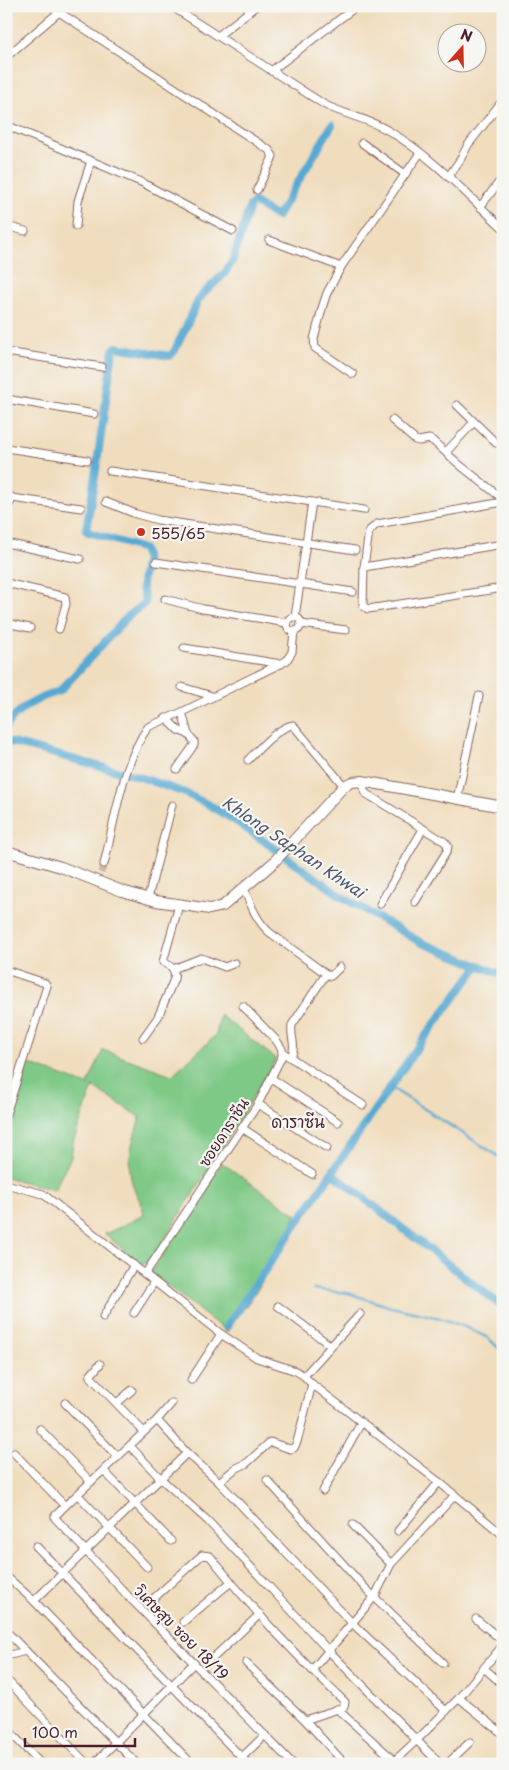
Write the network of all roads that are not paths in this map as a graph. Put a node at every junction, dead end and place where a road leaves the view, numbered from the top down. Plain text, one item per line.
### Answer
1 (171, 6) edge
2 (256, 6) edge
3 (357, 6) edge
4 (65, 7) edge
5 (59, 12) junction
6 (218, 36) junction
7 (6, 57) edge
8 (271, 71) junction
9 (503, 100) edge
10 (6, 125) edge
11 (362, 143) dead end
12 (420, 153) junction
13 (91, 161) junction
14 (405, 174) junction
15 (503, 176) edge
16 (448, 177) junction
17 (257, 190) dead end
18 (480, 207) junction
19 (76, 226) dead end
20 (7, 228) edge
21 (503, 228) edge
22 (25, 231) dead end
23 (233, 231) dead end
24 (269, 240) dead end
25 (341, 267) junction
26 (6, 352) edge
27 (102, 367) dead end
28 (353, 374) dead end
29 (6, 399) edge
30 (457, 405) dead end
31 (94, 414) dead end
32 (392, 420) dead end
33 (474, 422) junction
34 (496, 443) dead end
35 (6, 448) edge
36 (446, 452) junction
37 (87, 460) dead end
38 (110, 471) dead end
39 (9, 495) edge
40 (503, 500) edge
41 (106, 502) dead end
42 (312, 502) junction
43 (6, 505) edge
44 (81, 508) dead end
45 (364, 510) dead end
46 (6, 543) edge
47 (306, 543) junction
48 (503, 544) edge
49 (355, 550) dead end
50 (80, 559) dead end
51 (156, 562) dead end
52 (364, 567) junction
53 (6, 583) edge
54 (300, 584) junction
55 (503, 588) edge
56 (353, 592) dead end
57 (165, 599) dead end
58 (295, 617) junction
59 (6, 623) edge
60 (287, 623) junction
61 (301, 624) junction
62 (30, 628) dead end
63 (59, 629) dead end
64 (346, 630) dead end
65 (294, 631) junction
66 (184, 648) dead end
67 (281, 664) junction
68 (182, 687) dead end
69 (212, 696) junction
70 (479, 696) dead end
71 (182, 712) junction
72 (166, 718) junction
73 (188, 734) junction
74 (248, 760) dead end
75 (177, 769) dead end
76 (362, 781) junction
77 (344, 786) junction
78 (457, 799) junction
79 (172, 805) dead end
80 (503, 808) edge
81 (423, 829) junction
82 (6, 851) edge
83 (104, 864) tunnel mouth
84 (244, 889) junction
85 (148, 898) junction
86 (415, 902) dead end
87 (380, 904) dead end
88 (179, 905) junction
89 (235, 963) dead end
90 (340, 967) dead end
91 (173, 969) junction
92 (6, 970) edge
93 (326, 974) junction
94 (243, 1006) dead end
95 (143, 1038) dead end
96 (282, 1052) junction
97 (291, 1058) junction
98 (271, 1078) junction
99 (258, 1104) junction
100 (363, 1106) dead end
101 (6, 1114) edge
102 (338, 1122) dead end
103 (242, 1128) junction
104 (327, 1148) dead end
105 (312, 1174) dead end
106 (6, 1184) edge
107 (134, 1265) junction
108 (145, 1274) junction
109 (154, 1282) junction
110 (278, 1306) dead end
111 (134, 1313) dead end
112 (360, 1314) dead end
113 (103, 1317) dead end
114 (221, 1334) junction
115 (331, 1346) junction
116 (100, 1364) dead end
117 (304, 1376) junction
118 (191, 1380) dead end
119 (312, 1384) junction
120 (132, 1390) dead end
121 (65, 1403) dead end
122 (117, 1403) junction
123 (172, 1403) dead end
124 (157, 1420) junction
125 (360, 1423) junction
126 (40, 1429) dead end
127 (144, 1432) junction
128 (130, 1446) junction
129 (14, 1453) dead end
130 (187, 1453) junction
131 (118, 1457) junction
132 (104, 1471) junction
133 (160, 1478) junction
134 (267, 1480) dead end
135 (91, 1482) junction
136 (219, 1482) junction
137 (438, 1482) junction
138 (323, 1492) dead end
139 (78, 1495) junction
140 (455, 1495) junction
141 (135, 1502) junction
142 (65, 1506) junction
143 (353, 1525) dead end
144 (109, 1527) junction
145 (398, 1531) dead end
146 (503, 1535) edge
147 (171, 1541) dead end
148 (36, 1546) dead end
149 (86, 1552) junction
150 (391, 1564) junction
151 (148, 1567) dead end
152 (63, 1573) junction
153 (6, 1576) edge
154 (231, 1582) junction
155 (375, 1596) junction
156 (153, 1599) dead end
157 (34, 1600) junction
158 (260, 1614) junction
159 (476, 1620) dead end
160 (183, 1622) dead end
161 (352, 1623) junction
162 (6, 1631) edge
163 (503, 1641) edge
164 (503, 1645) edge
165 (328, 1650) junction
166 (26, 1651) junction
167 (6, 1656) edge
168 (214, 1658) dead end
169 (194, 1663) junction
170 (246, 1663) dead end
171 (444, 1664) dead end
172 (484, 1668) junction
173 (312, 1670) junction
174 (6, 1679) edge
175 (171, 1685) junction
176 (503, 1685) edge
177 (459, 1698) junction
178 (337, 1709) junction
179 (446, 1711) junction
180 (143, 1714) junction
181 (305, 1720) junction
182 (6, 1728) edge
183 (503, 1734) edge
184 (265, 1735) junction
185 (417, 1740) junction
186 (115, 1742) junction
187 (470, 1742) dead end
188 (242, 1758) junction
189 (392, 1763) edge
190 (41, 1764) edge
191 (88, 1764) edge
192 (94, 1764) edge
193 (137, 1764) edge
194 (192, 1764) edge
195 (235, 1764) edge
196 (248, 1764) edge
197 (293, 1764) edge
198 (345, 1764) edge
199 (440, 1764) edge
200 (446, 1764) edge

1 - 6 street
2 - 6 street
3 - 8 street
4 - 5 street
5 - 7 street
5 - 17 street
6 - 8 street
8 - 12 street
9 - 16 street
10 - 13 street
11 - 14 street
12 - 14 street
12 - 16 street
13 - 19 street
13 - 23 street
14 - 25 street
15 - 18 street
16 - 18 street
18 - 21 street
20 - 22 street
24 - 25 street
25 - 28 street
26 - 27 street
29 - 31 street
30 - 33 street
32 - 36 street
33 - 34 street
33 - 36 street
35 - 37 street
36 - 40 street
38 - 42 street
39 - 43 street
39 - 44 street
40 - 52 street
41 - 47 street
42 - 45 street
42 - 47 street
46 - 50 street
47 - 49 street
47 - 54 street
48 - 52 street
51 - 54 street
52 - 55 street
53 - 63 street
54 - 56 street
54 - 58 street
57 - 60 street
58 - 60 street
58 - 61 street
59 - 62 street
60 - 65 street
61 - 64 street
61 - 65 street
65 - 67 street
66 - 67 street
67 - 69 street
68 - 69 street
69 - 71 street
70 - 78 street
71 - 72 street
71 - 73 street
72 - 73 street
72 - 83 street
73 - 75 street
74 - 77 street
76 - 77 street
76 - 78 street
76 - 81 street
77 - 84 street
78 - 80 street
79 - 85 street
81 - 86 street
81 - 87 street
82 - 85 street
84 - 88 street
84 - 93 street
85 - 88 street
88 - 91 street
89 - 91 street
90 - 93 street
91 - 95 street
92 - 101 street
93 - 97 street
94 - 96 street
96 - 97 street
96 - 98 street, ซอยดาราซีน
97 - 100 street
98 - 99 street, ซอยดาราซีน
98 - 102 street
99 - 103 street, ซอยดาราซีน
99 - 104 street
103 - 105 street
103 - 108 street, ซอยดาราซีน
106 - 107 street
107 - 108 street
107 - 113 street
108 - 109 street
109 - 111 street
109 - 114 street
110 - 115 street
112 - 115 street
114 - 117 street
114 - 118 street
115 - 117 street
116 - 122 street
117 - 119 street
119 - 125 street
119 - 136 street
120 - 122 street
121 - 131 street
122 - 127 street
123 - 124 street
124 - 127 street
124 - 130 street
125 - 137 street
125 - 138 street
126 - 135 street
127 - 128 street
128 - 131 street
128 - 133 street
129 - 142 street
130 - 133 street
130 - 136 street
131 - 132 street
132 - 135 street
132 - 141 street
133 - 141 street
133 - 165 street
134 - 155 street
135 - 139 street
136 - 161 street
137 - 140 street
137 - 145 street
139 - 142 street
139 - 144 street
140 - 146 street
140 - 150 street
141 - 144 street
141 - 147 street
142 - 149 street, วิเศษสุข ซอย 18/19
143 - 150 street
144 - 149 street
144 - 151 street
148 - 152 street
149 - 152 street
149 - 169 street, วิเศษสุข ซอย 18/19
150 - 155 street
152 - 157 street
152 - 175 street
153 - 157 street
154 - 156 street
154 - 158 street
154 - 160 street
155 - 161 street
155 - 171 street
157 - 180 street
158 - 168 street
158 - 173 street
159 - 163 street
161 - 165 street
161 - 179 street
162 - 166 street
164 - 172 street
165 - 173 street
165 - 185 street
166 - 167 street
166 - 186 street
169 - 175 street
169 - 184 street, วิเศษสุข ซอย 18/19
170 - 181 street
172 - 176 street
172 - 177 street
173 - 178 street
174 - 191 street
175 - 180 street
175 - 188 street
177 - 179 street
177 - 183 street
178 - 181 street
178 - 189 street
179 - 185 street
180 - 186 street
180 - 194 street
181 - 198 street
182 - 190 street
184 - 188 street
184 - 197 street, วิเศษสุข ซอย 18/19
185 - 189 street
185 - 199 street
186 - 192 street
186 - 193 street
187 - 200 street
188 - 195 street
188 - 196 street

